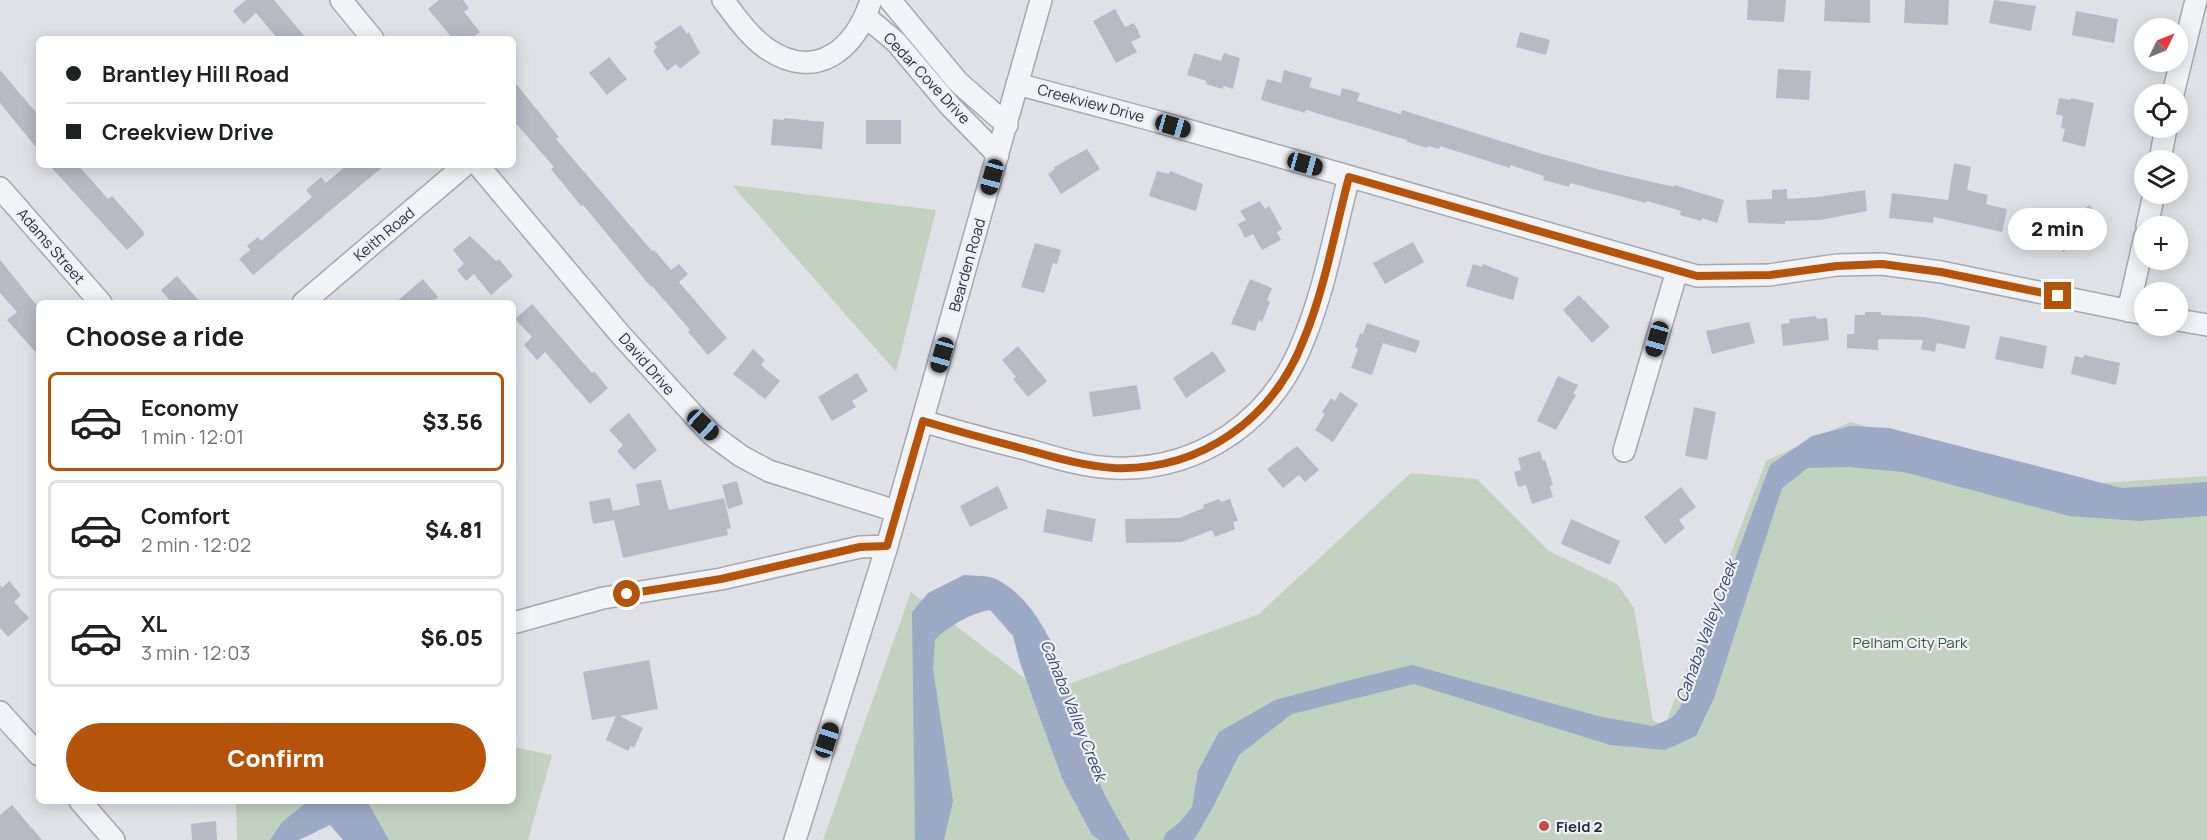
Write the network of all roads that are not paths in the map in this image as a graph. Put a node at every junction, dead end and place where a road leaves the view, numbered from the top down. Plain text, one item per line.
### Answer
1 (341, 0) edge
2 (723, 0) edge
3 (890, 0) edge
4 (1041, 0) edge
5 (2196, 0) edge
6 (869, 8) edge
7 (371, 36) edge
8 (1017, 84) junction
9 (2175, 84) edge
10 (1007, 125) junction
11 (998, 155) junction
12 (461, 168) edge
13 (481, 168) edge
14 (1349, 177) junction
15 (0, 188) edge
16 (1677, 271) junction
17 (98, 300) edge
18 (307, 300) edge
19 (2134, 311) edge
20 (2188, 322) edge
21 (2207, 325) edge
22 (923, 421) junction
23 (1624, 451) dead end
24 (896, 511) junction
25 (887, 546) junction
26 (516, 622) edge
27 (0, 712) edge
28 (36, 752) edge
29 (83, 804) edge
30 (114, 840) edge
31 (795, 840) edge

1 - 7 street
2 - 6 street
3 - 10 street, Cedar Cove Drive
4 - 8 street, Bearden Road
5 - 9 street
6 - 11 street, Cedar Cove Drive
8 - 10 street, Bearden Road
8 - 14 street, Creekview Drive
10 - 11 street, Bearden Road
11 - 22 street, Bearden Road
12 - 18 street, Keith Road
13 - 24 street, David Drive
14 - 16 street, Creekview Drive
14 - 22 street
15 - 17 street, Adams Street
16 - 19 street, Creekview Drive
16 - 23 street
20 - 21 street
22 - 24 street, Bearden Road
24 - 25 street, Bearden Road
25 - 26 street
25 - 31 street, Bearden Road
27 - 28 street
29 - 30 street

